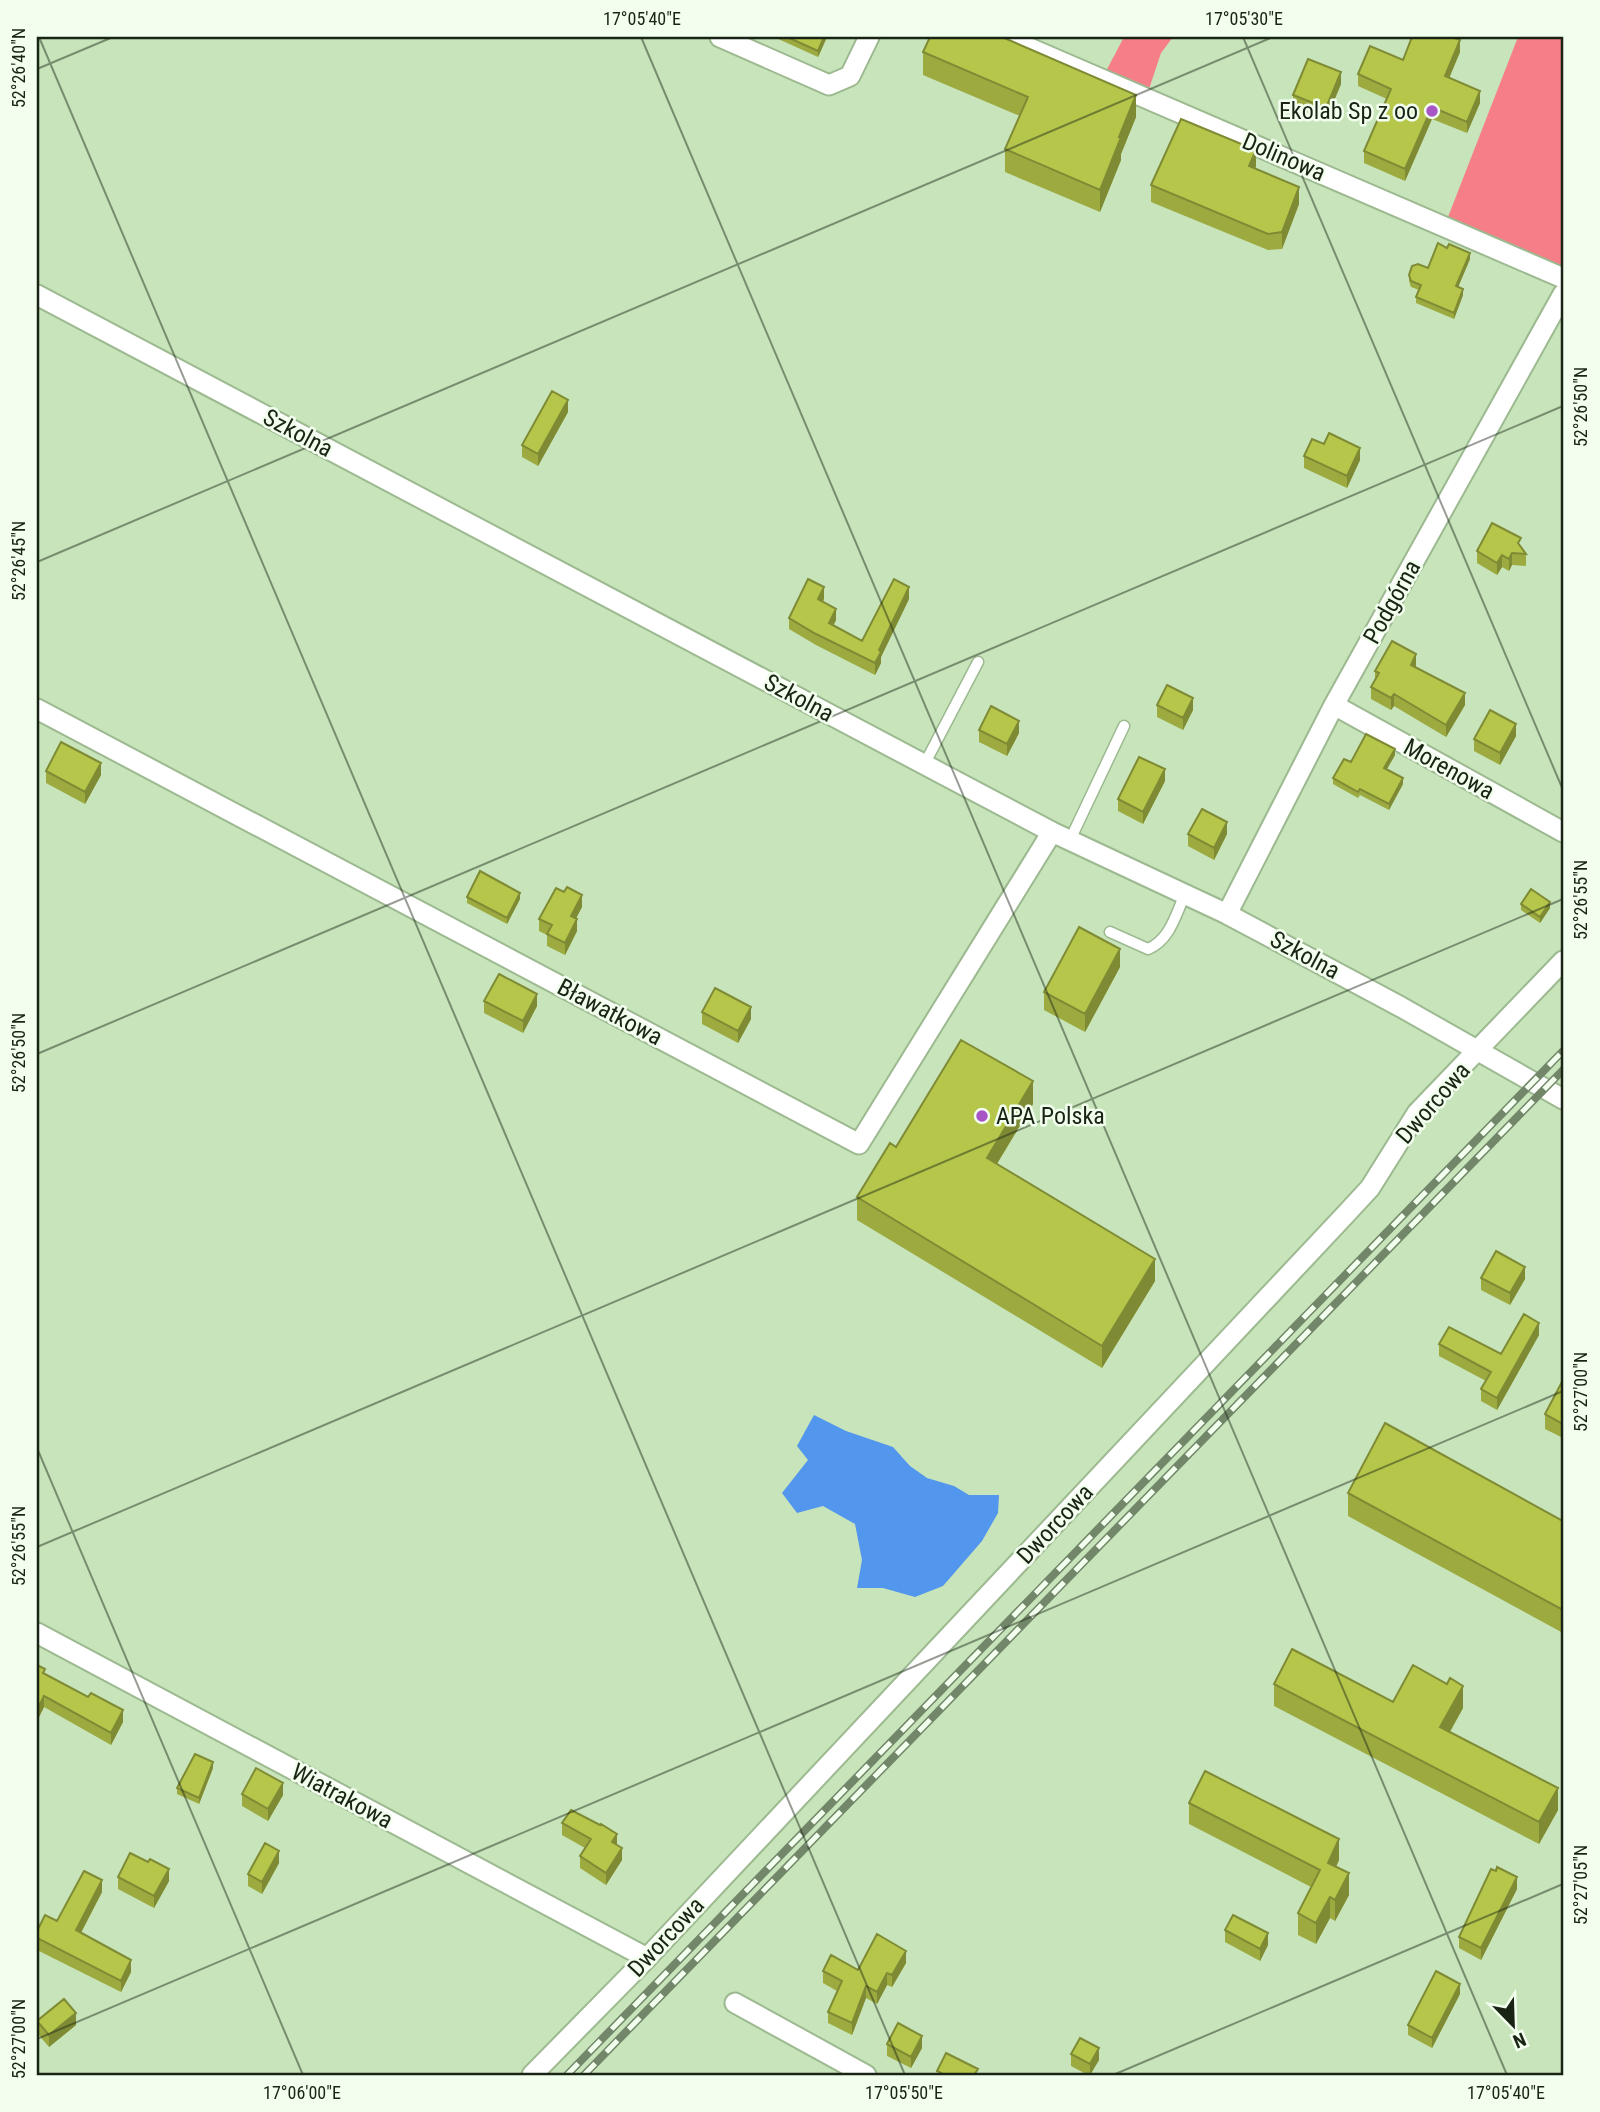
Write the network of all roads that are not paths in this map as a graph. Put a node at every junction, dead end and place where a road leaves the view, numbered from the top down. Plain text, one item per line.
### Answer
1 (720, 37) edge
2 (869, 37) edge
3 (1004, 37) edge
4 (1563, 278) edge
5 (1563, 294) edge
6 (37, 295) edge
7 (978, 662) dead end
8 (1334, 705) junction
9 (37, 709) edge
10 (1124, 726) dead end
11 (924, 765) junction
12 (1052, 832) junction
13 (1563, 832) edge
14 (1070, 840) junction
15 (1186, 893) junction
16 (1227, 914) junction
17 (1110, 932) dead end
18 (1563, 961) edge
19 (1479, 1051) junction
20 (1563, 1099) edge
21 (37, 1633) edge
22 (647, 1958) junction
23 (735, 2003) dead end
24 (532, 2075) edge
25 (866, 2075) edge

1 - 2 street
3 - 4 street, Dolinowa
5 - 8 street, Podgórna
6 - 11 street, Szkolna
7 - 11 lane
8 - 13 street, Morenowa
8 - 16 street, Podgórna
9 - 12 street, Bławatkowa
10 - 14 lane
11 - 12 street, Szkolna
12 - 14 street, Szkolna
14 - 15 street, Szkolna
15 - 16 street, Szkolna
15 - 17 lane
16 - 19 street, Szkolna
18 - 19 street, Dworcowa
19 - 20 street, Szkolna
19 - 22 street, Dworcowa
21 - 22 street, Wiatrakowa
22 - 24 street, Dworcowa
23 - 25 street

